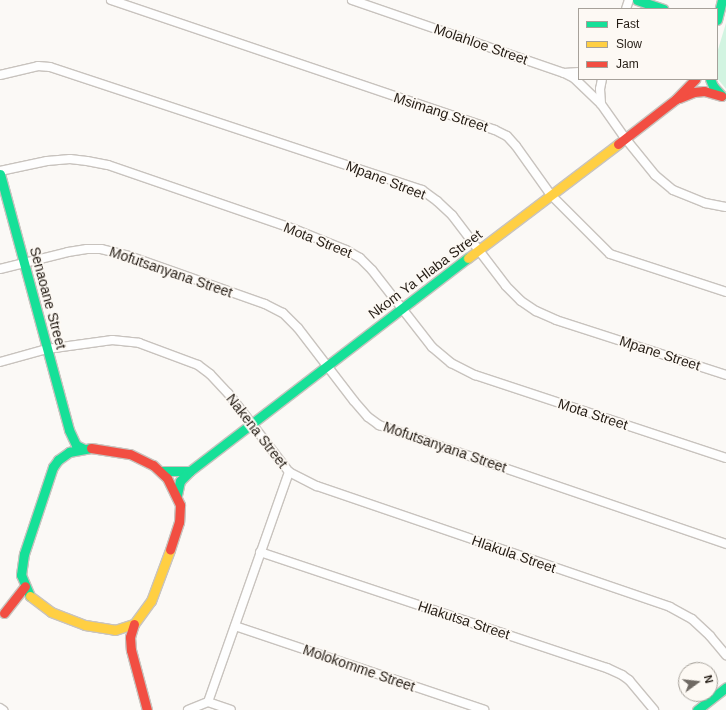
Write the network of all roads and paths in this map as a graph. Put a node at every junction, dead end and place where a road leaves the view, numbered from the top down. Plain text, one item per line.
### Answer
1 (111, 0) edge
2 (352, 0) edge
3 (637, 0) edge
4 (722, 0) edge
5 (660, 8) edge
6 (718, 16) edge
7 (578, 72) edge
8 (564, 73) junction
9 (0, 75) edge
10 (602, 80) edge
11 (694, 80) edge
12 (710, 80) edge
13 (724, 97) edge
14 (676, 99) junction
15 (600, 104) junction
16 (625, 138) junction
17 (0, 171) edge
18 (0, 174) edge
19 (551, 195) junction
20 (726, 207) edge
21 (478, 250) junction
22 (24, 263) junction
23 (0, 269) edge
24 (726, 292) edge
25 (403, 308) junction
26 (47, 349) junction
27 (0, 362) edge
28 (326, 367) junction
29 (726, 375) edge
30 (253, 423) junction
31 (68, 430) junction
32 (84, 449) junction
33 (64, 455) junction
34 (726, 458) edge
35 (161, 471) junction
36 (190, 471) junction
37 (288, 472) junction
38 (177, 495) junction
39 (726, 544) edge
40 (260, 552) junction
41 (25, 586) junction
42 (36, 602) junction
43 (2, 614) edge
44 (134, 624) junction
45 (235, 626) junction
46 (115, 630) junction
47 (131, 650) junction
48 (726, 655) edge
49 (726, 687) edge
50 (208, 702) junction
51 (0, 708) edge
52 (3, 710) edge
53 (147, 710) edge
54 (188, 710) edge
55 (231, 710) edge
56 (484, 710) edge
57 (654, 710) edge
58 (697, 710) edge

1 - 19 street, Msimang Street
2 - 8 street, Molahloe Street
3 - 5 street
4 - 6 street
7 - 8 street
8 - 15 street, Molahloe Street
9 - 21 street, Mpane Street
10 - 15 street
11 - 14 street, Nkom Ya Hlaba Street
12 - 13 street
13 - 14 street, Nkom Ya Hlaba Street
14 - 16 street, Nkom Ya Hlaba Street
15 - 16 street, Molahloe Street
16 - 19 street, Nkom Ya Hlaba Street
16 - 20 street, Molahloe Street
17 - 25 street, Mota Street
18 - 22 street, Senaoane Street
19 - 21 street, Nkom Ya Hlaba Street
19 - 24 street, Msimang Street
21 - 25 street, Nkom Ya Hlaba Street
21 - 29 street, Mpane Street
22 - 23 street, Mofutsanyana Street
22 - 26 street, Senaoane Street
22 - 28 street, Mofutsanyana Street
25 - 28 street, Nkom Ya Hlaba Street
25 - 34 street, Mota Street
26 - 27 street, Nakena Street
26 - 30 street, Nakena Street
26 - 31 street, Senaoane Street
28 - 30 street, Nkom Ya Hlaba Street
28 - 39 street, Mofutsanyana Street
30 - 36 street, Nkom Ya Hlaba Street
30 - 37 street, Nakena Street
31 - 32 street, Senaoane Street
31 - 33 street, Senaoane Street
32 - 33 street
32 - 35 street
33 - 41 street
35 - 36 street
35 - 38 street
36 - 38 street, Nkom Ya Hlaba Street
37 - 40 street, Nakena Street
37 - 48 street, Hlakula Street
38 - 44 street
40 - 45 street, Nakena Street
40 - 57 street, Hlakutsa Street
41 - 42 street
41 - 43 street
42 - 43 street
42 - 46 street
44 - 46 street
44 - 47 street
45 - 50 street, Nakena Street
45 - 56 street, Molokomme Street
46 - 47 street
47 - 53 street
49 - 58 street
50 - 54 street
50 - 55 street
51 - 52 street

